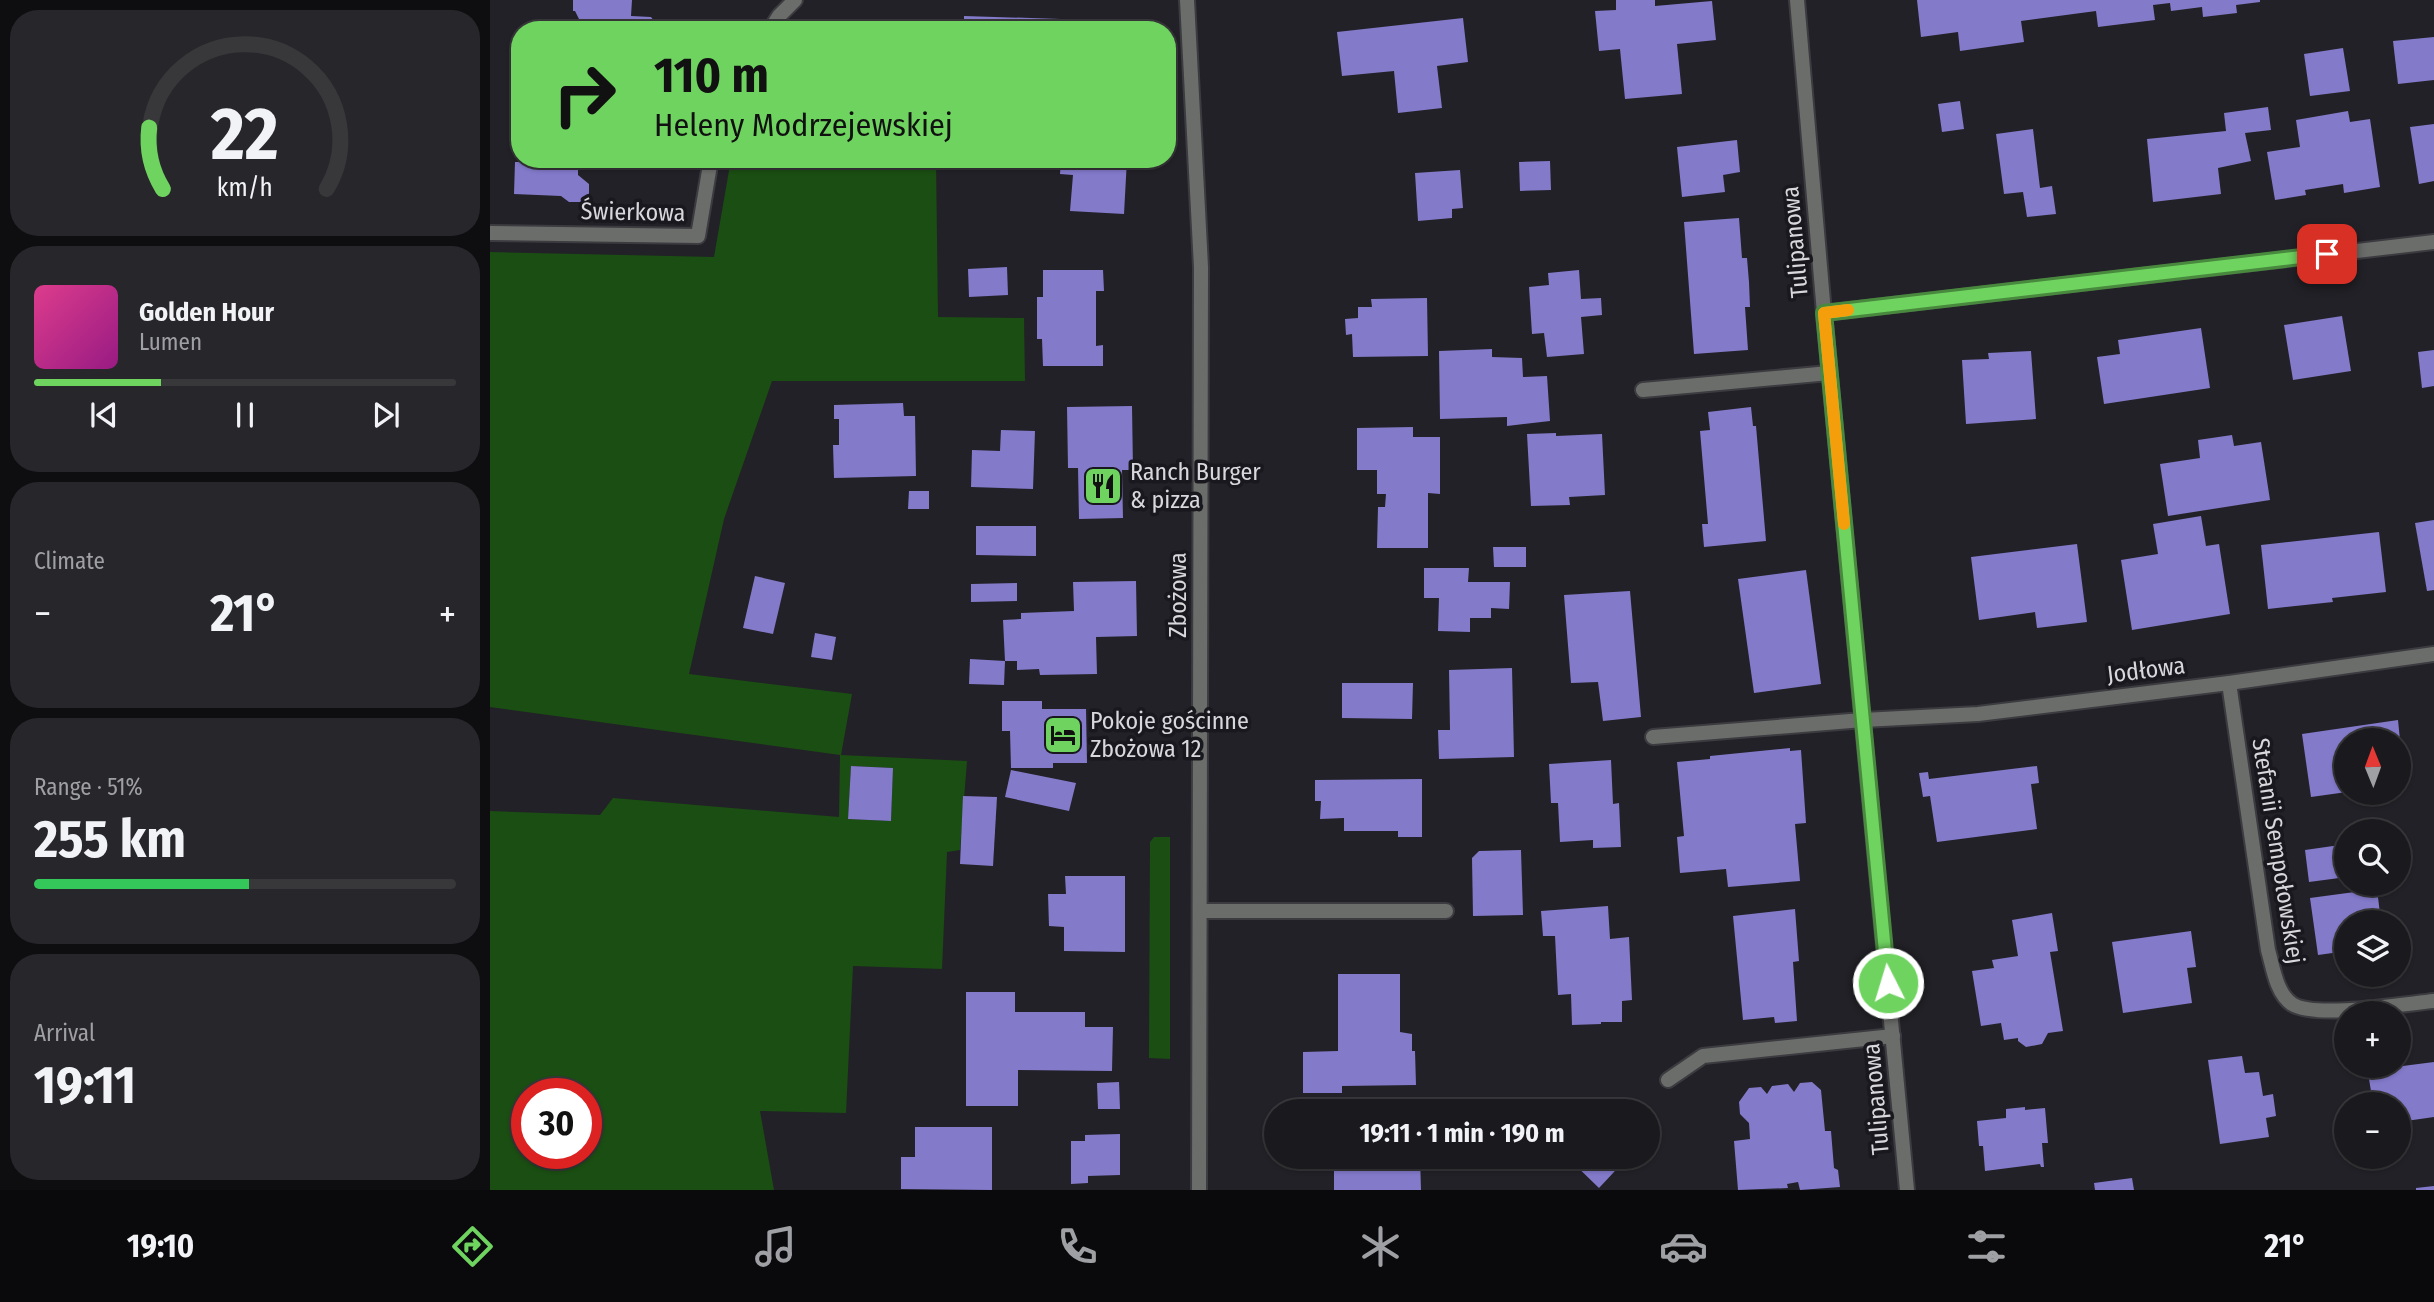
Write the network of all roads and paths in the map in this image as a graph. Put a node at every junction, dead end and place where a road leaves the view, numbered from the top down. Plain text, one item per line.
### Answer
1 (796, 0) edge
2 (1187, 0) edge
3 (1797, 0) edge
4 (776, 21) edge
5 (709, 168) edge
6 (490, 233) edge
7 (2434, 242) edge
8 (1824, 313) junction
9 (1829, 373) junction
10 (1643, 390) dead end
11 (2434, 654) edge
12 (2229, 683) junction
13 (1863, 720) junction
14 (1653, 737) dead end
15 (1201, 911) junction
16 (1446, 911) dead end
17 (2434, 1002) edge
18 (1893, 1036) junction
19 (1668, 1080) dead end
20 (1199, 1190) edge
21 (1907, 1190) edge

1 - 4 street
2 - 15 street, Zbożowa
3 - 8 street, Tulipanowa
5 - 6 street, Świerkowa
7 - 8 street
8 - 9 street, Tulipanowa
9 - 10 street
9 - 13 street, Tulipanowa
11 - 12 street, Jodłowa
12 - 13 street, Jodłowa
12 - 17 street, Stefanii Sempołowskiej
13 - 14 street, Jodłowa
13 - 18 street, Tulipanowa
15 - 16 street
15 - 20 street, Zbożowa
18 - 19 street
18 - 21 street, Tulipanowa

